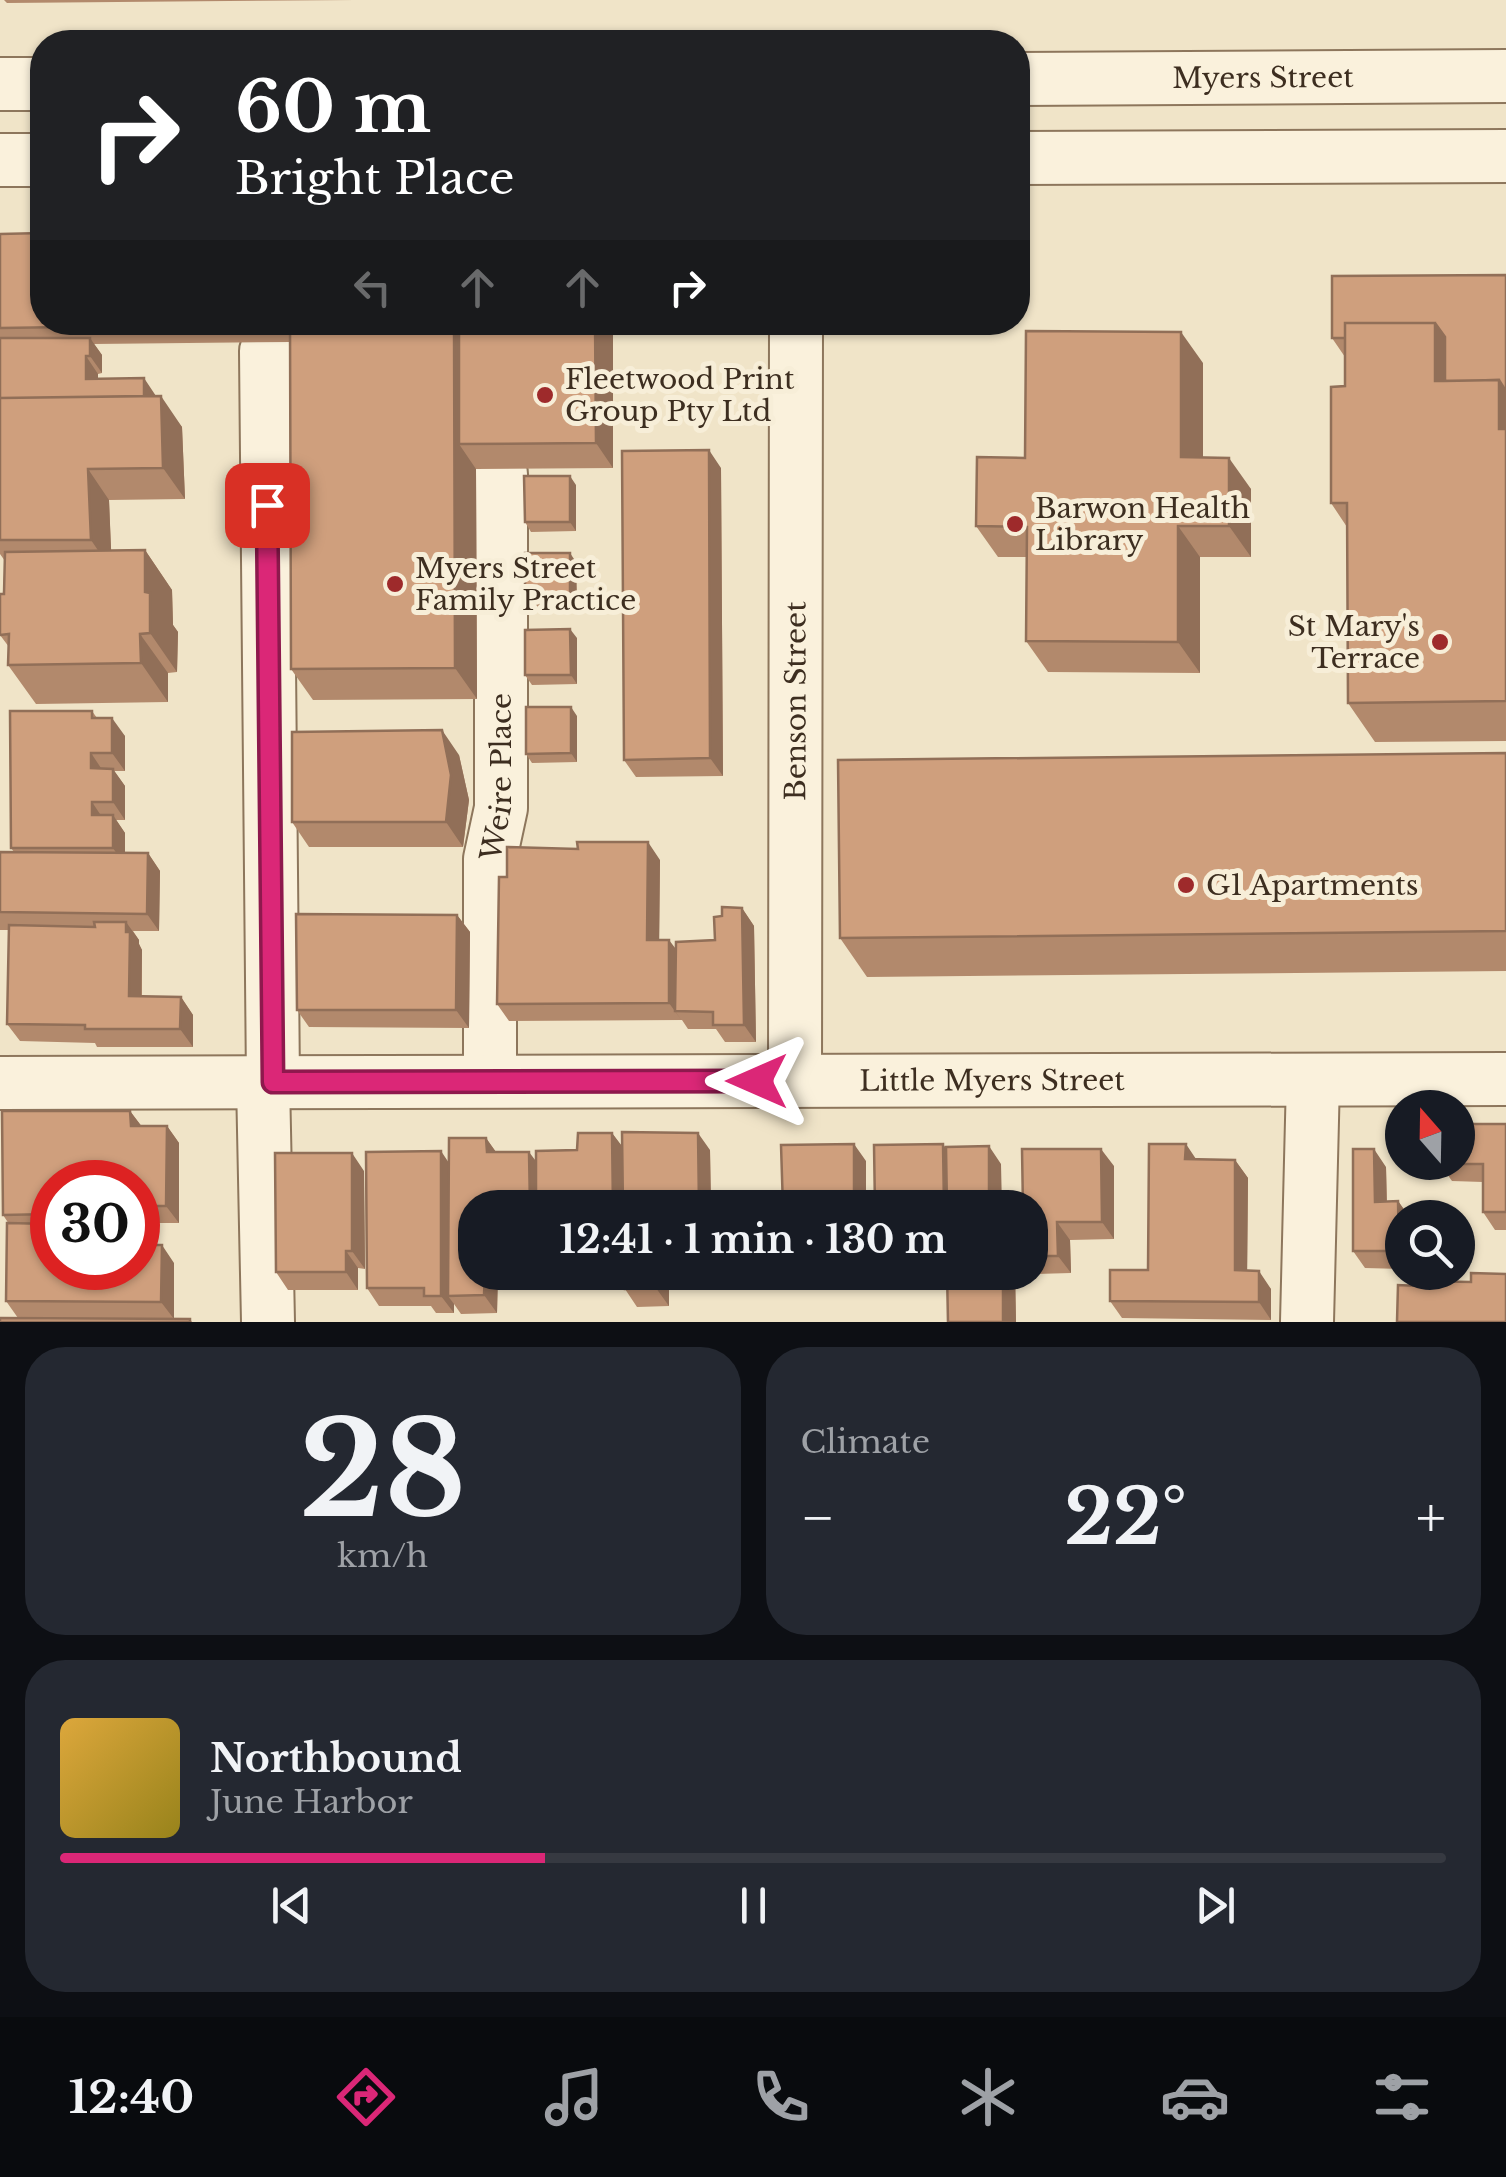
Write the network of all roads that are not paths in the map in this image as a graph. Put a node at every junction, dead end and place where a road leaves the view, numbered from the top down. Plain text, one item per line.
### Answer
1 (1506, 76) edge
2 (1030, 79) edge
3 (0, 84) edge
4 (30, 84) edge
5 (1506, 156) edge
6 (1030, 158) edge
7 (0, 160) edge
8 (30, 160) edge
9 (796, 335) edge
10 (266, 352) edge
11 (501, 474) edge
12 (1506, 1079) edge
13 (1313, 1080) junction
14 (490, 1081) junction
15 (795, 1081) junction
16 (268, 1082) junction
17 (0, 1083) edge
18 (268, 1322) edge
19 (1307, 1322) edge

1 - 2 street, Myers Street
3 - 4 street
5 - 6 street
7 - 8 street
9 - 15 street, Benson Street
10 - 16 street
11 - 14 street, Weire Place
12 - 13 street, Little Myers Street
13 - 15 street, Little Myers Street
13 - 19 street
14 - 15 street, Little Myers Street
14 - 16 street, Little Myers Street
16 - 17 street, Little Myers Street
16 - 18 street

